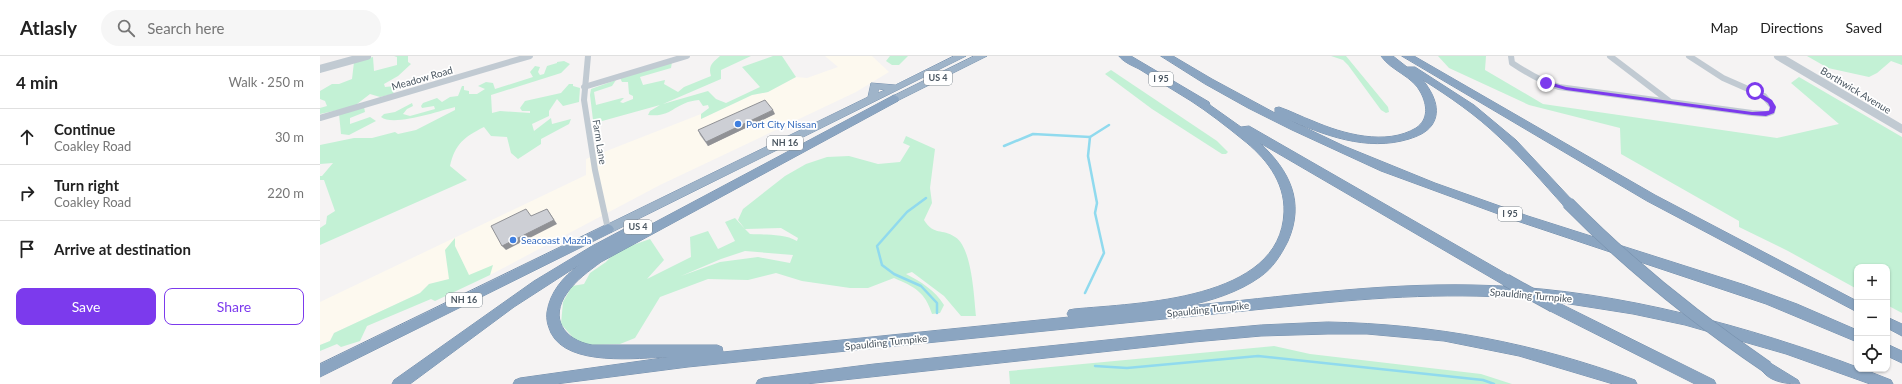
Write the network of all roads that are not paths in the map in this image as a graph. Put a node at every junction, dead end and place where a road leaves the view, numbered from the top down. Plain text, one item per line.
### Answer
1 (367, 56) edge
2 (530, 56) edge
3 (588, 56) edge
4 (687, 56) edge
5 (945, 56) edge
6 (961, 56) edge
7 (982, 56) edge
8 (1124, 56) edge
9 (1386, 56) edge
10 (1390, 56) edge
11 (1408, 56) edge
12 (1511, 56) edge
13 (1610, 56) edge
14 (1689, 56) edge
15 (1778, 56) edge
16 (1170, 59) edge
17 (320, 69) edge
18 (926, 73) junction
19 (584, 87) junction
20 (895, 94) junction
21 (1198, 102) junction
22 (1670, 102) junction
23 (320, 118) edge
24 (1902, 129) edge
25 (608, 229) junction
26 (1854, 305) edge
27 (1890, 324) edge
28 (1902, 330) edge
29 (1854, 335) edge
30 (874, 343) junction
31 (790, 351) junction
32 (1890, 351) edge
33 (1902, 357) edge
34 (320, 371) edge
35 (399, 384) edge
36 (520, 384) edge
37 (763, 384) edge
38 (1630, 384) edge
39 (1709, 384) edge
40 (1793, 384) edge
41 (1886, 384) edge

1 - 17 street
2 - 23 street, Meadow Road
3 - 19 street, Farm Lane
4 - 19 street
5 - 18 highway
6 - 18 highway, NH 16
7 - 20 highway, US 4
8 - 21 highway, I 95
9 - 16 highway
10 - 40 highway, bridge
11 - 26 highway
12 - 22 street
13 - 22 street
14 - 22 street
15 - 24 street, Borthwick Avenue
16 - 29 highway, I 95
18 - 20 highway, NH 16
19 - 25 street, Farm Lane
20 - 25 highway, NH 16
20 - 31 highway
20 - 35 highway, US 4
21 - 30 highway
21 - 39 highway, I 95, bridge
25 - 34 highway, NH 16
27 - 28 highway
30 - 31 highway, Spaulding Turnpike
30 - 41 highway, Spaulding Turnpike
31 - 36 highway, Spaulding Turnpike
32 - 33 highway
37 - 38 highway

